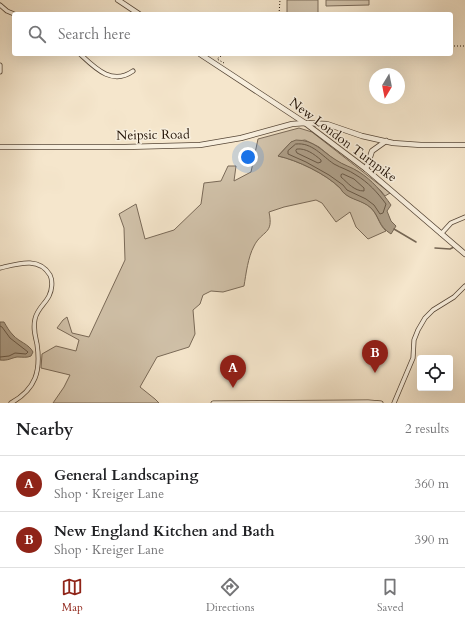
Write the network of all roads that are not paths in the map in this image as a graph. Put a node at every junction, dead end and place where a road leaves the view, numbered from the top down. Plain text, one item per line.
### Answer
1 (118, 0) edge
2 (0, 5) edge
3 (136, 12) edge
4 (12, 13) edge
5 (82, 56) edge
6 (203, 56) edge
7 (0, 65) edge
8 (133, 71) dead end
9 (0, 72) edge
10 (305, 123) junction
11 (386, 141) junction
12 (465, 145) edge
13 (0, 147) edge
14 (366, 169) junction
15 (465, 217) edge
16 (441, 234) junction
17 (465, 254) edge
18 (0, 268) edge
19 (465, 286) edge
20 (11, 403) edge
21 (213, 403) edge
22 (381, 403) edge
23 (394, 403) edge

1 - 3 street
2 - 4 street
5 - 8 street
6 - 10 street, New London Turnpike
7 - 9 street
10 - 11 street, Neipsic Road
10 - 13 street, Neipsic Road
10 - 14 street, New London Turnpike
11 - 12 street, Neipsic Road
11 - 14 street
14 - 16 street, New London Turnpike
15 - 16 street
16 - 17 street, New London Turnpike
18 - 20 street
19 - 23 street
21 - 22 street

